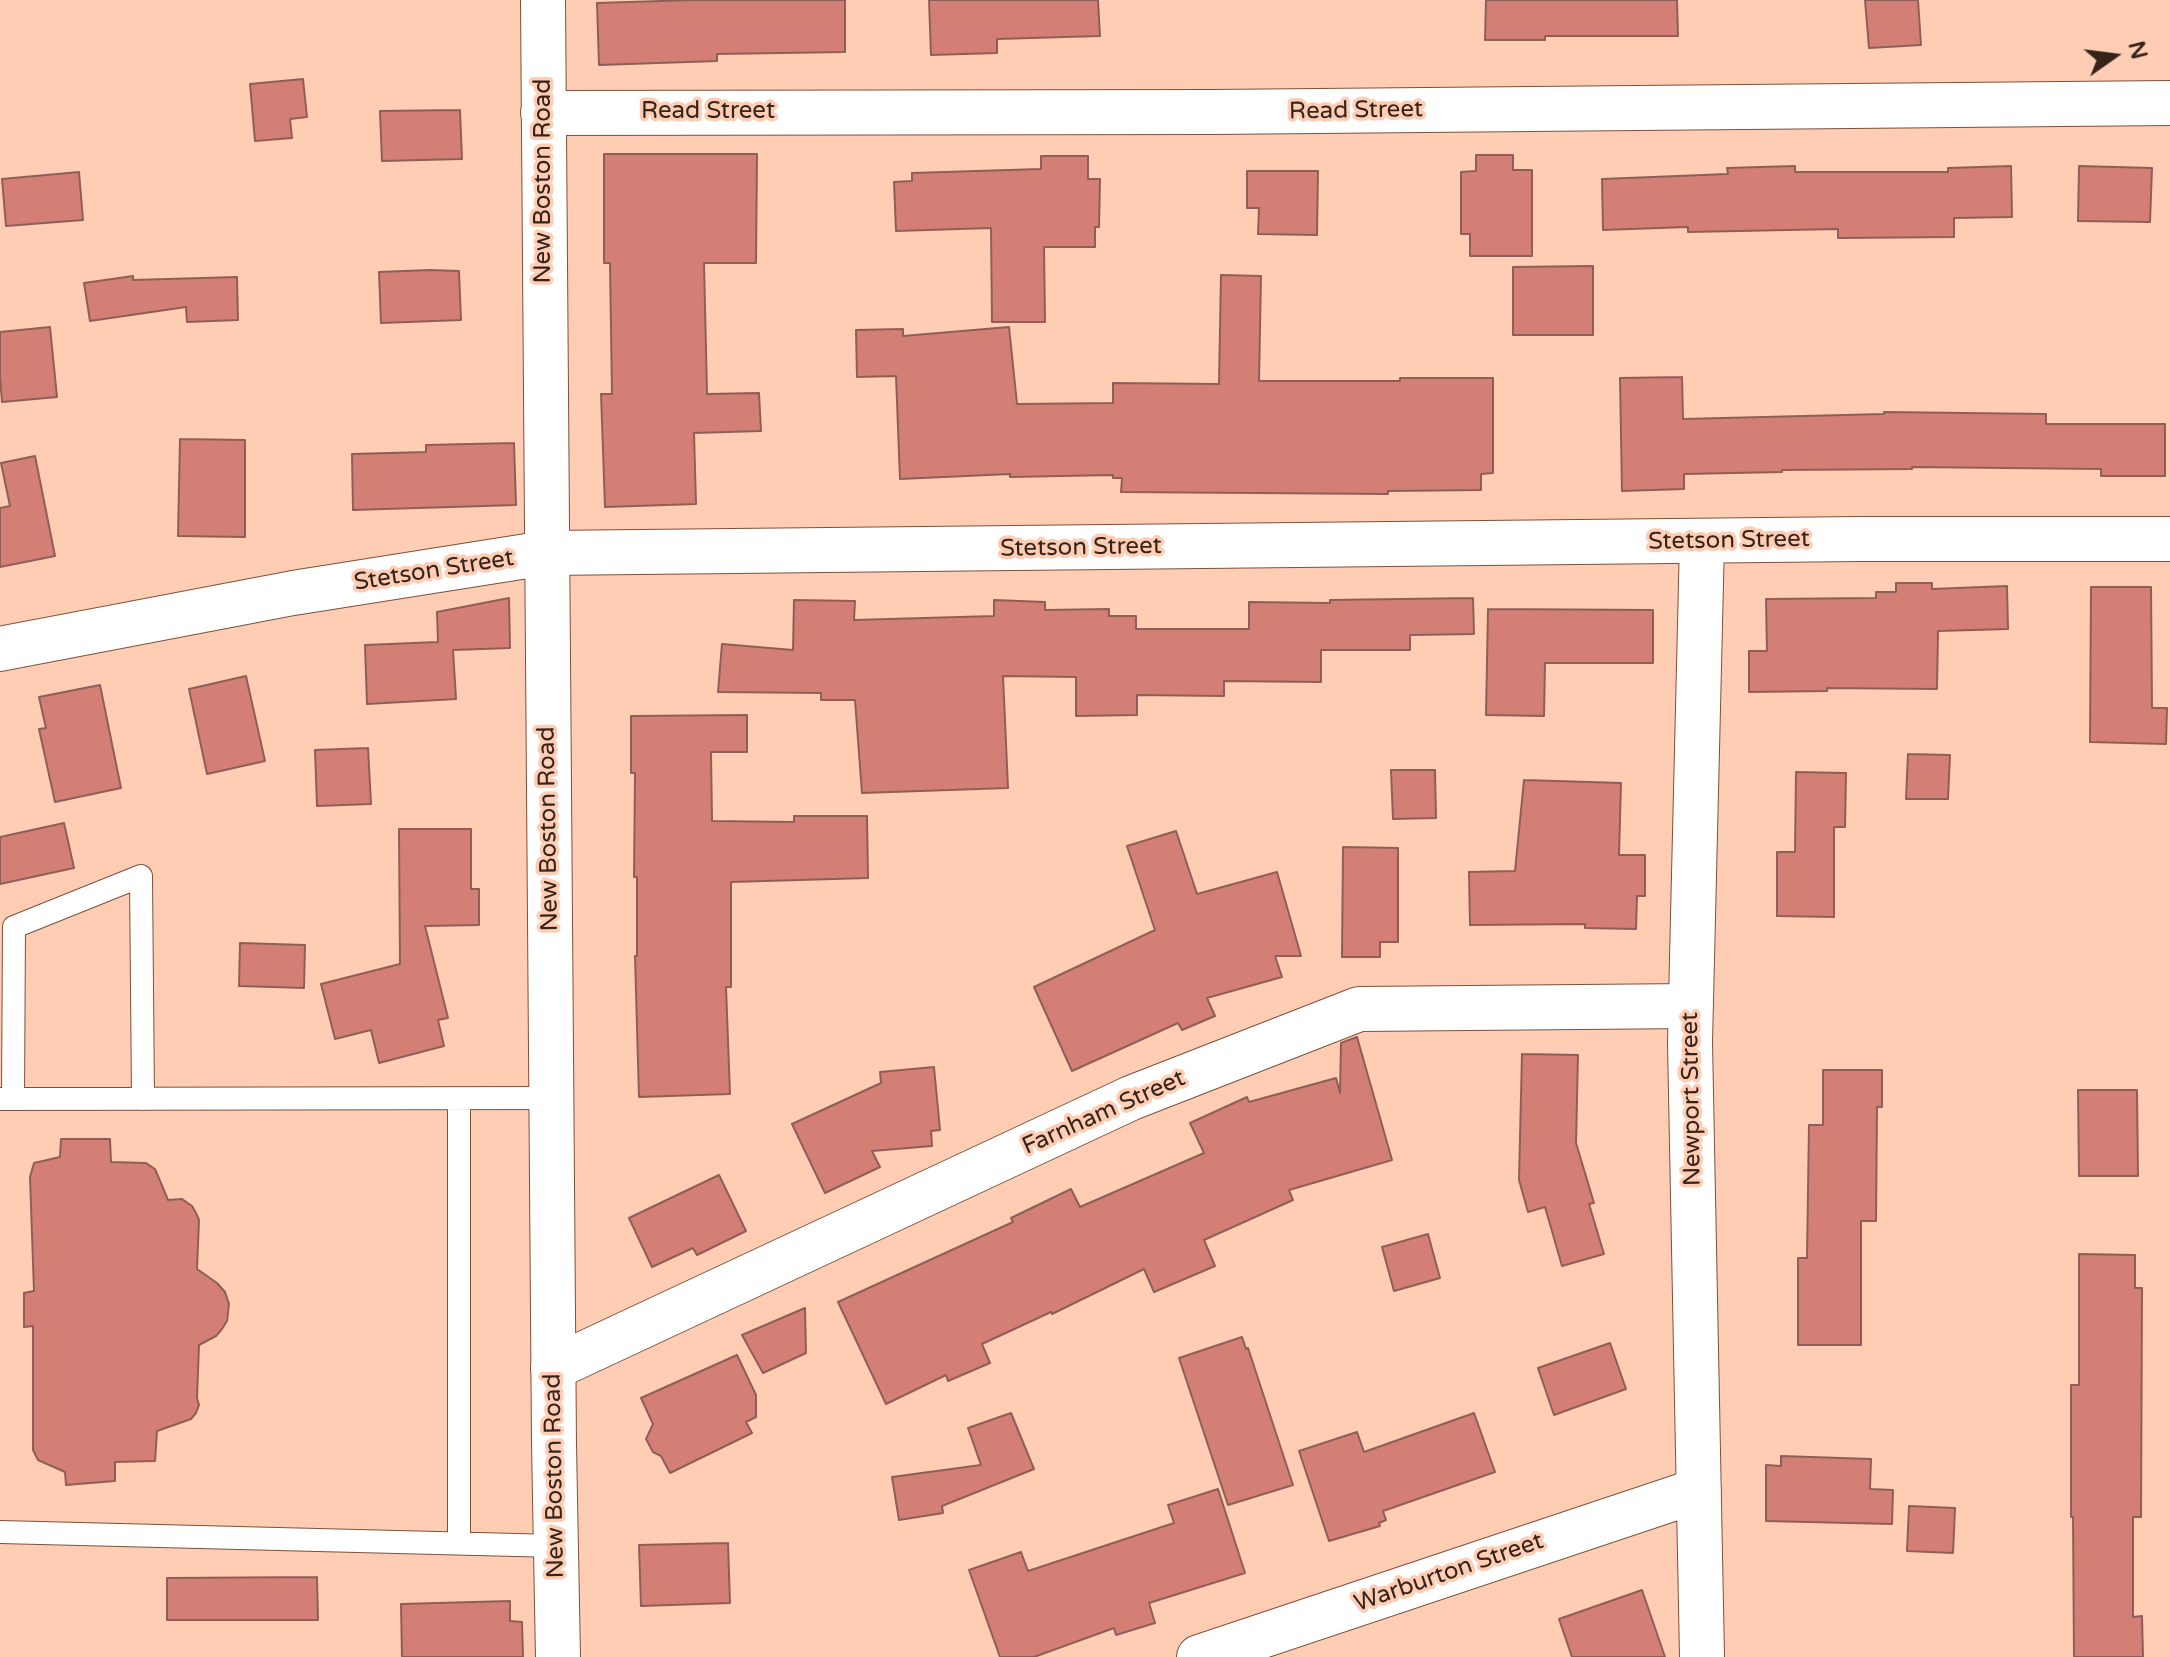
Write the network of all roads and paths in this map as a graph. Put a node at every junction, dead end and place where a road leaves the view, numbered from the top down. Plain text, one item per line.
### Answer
1 (543, 0) edge
2 (2170, 103) edge
3 (543, 113) junction
4 (2170, 539) edge
5 (1702, 541) junction
6 (546, 553) junction
7 (0, 649) edge
8 (1691, 1006) junction
9 (551, 1098) junction
10 (7, 1099) edge
11 (143, 1099) junction
12 (459, 1099) junction
13 (553, 1368) junction
14 (1699, 1490) junction
15 (0, 1532) edge
16 (459, 1543) junction
17 (556, 1546) junction
18 (1286, 1642) edge
19 (558, 1657) edge
20 (1199, 1657) edge
21 (1702, 1657) edge

1 - 3 street, New Boston Road
2 - 3 street, Read Street
3 - 6 street, New Boston Road
4 - 5 street, Stetson Street
5 - 6 street, Stetson Street
5 - 8 street, Newport Street
6 - 7 street, Stetson Street
6 - 9 street, New Boston Road
8 - 13 street, Farnham Street
8 - 14 street, Newport Street
9 - 12 lane
9 - 13 street, New Boston Road
10 - 11 lane
10 - 11 lane
11 - 12 lane
12 - 16 lane
13 - 17 street, New Boston Road
14 - 18 street, Warburton Street
14 - 21 street, Newport Street
15 - 16 lane
16 - 17 lane
17 - 19 street, New Boston Road
18 - 20 street, Warburton Street

